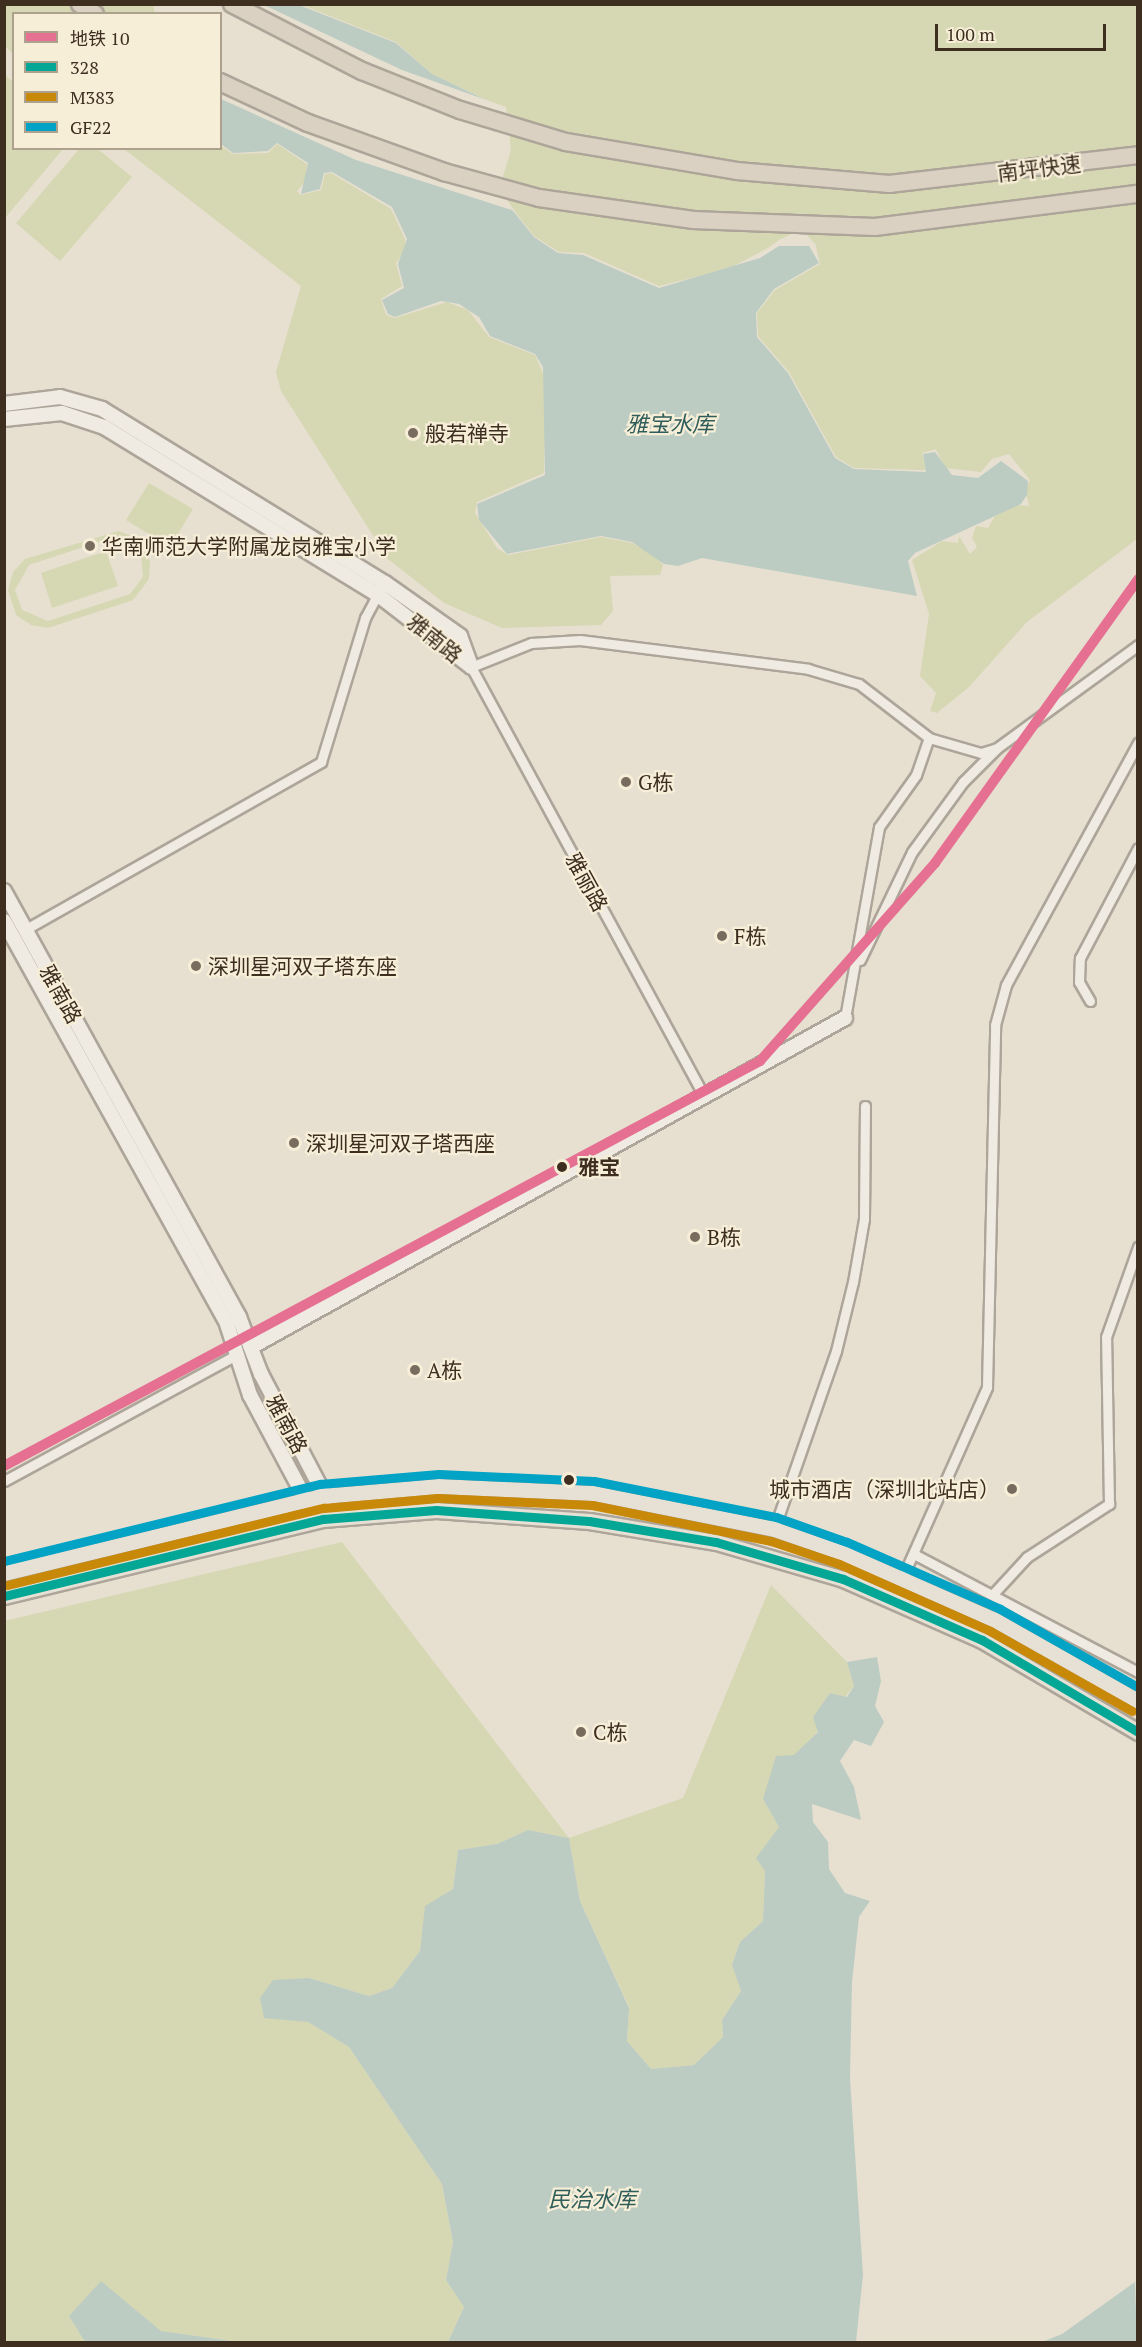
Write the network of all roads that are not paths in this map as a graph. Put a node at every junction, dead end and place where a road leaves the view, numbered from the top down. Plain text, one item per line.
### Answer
1 (231, 4) edge
2 (222, 83) edge
3 (1137, 155) edge
4 (1137, 194) edge
5 (4, 404) edge
6 (4, 418) edge
7 (381, 588) junction
8 (1137, 645) edge
9 (471, 667) junction
10 (929, 738) junction
11 (1137, 743) edge
12 (997, 748) junction
13 (1137, 848) edge
14 (4, 891) edge
15 (4, 921) edge
16 (26, 929) junction
17 (857, 965) junction
18 (1090, 1001) dead end
19 (845, 1018) joint
20 (704, 1096) junction
21 (865, 1106) dead end
22 (1137, 1247) edge
23 (251, 1347) junction
24 (236, 1355) junction
25 (4, 1481) edge
26 (325, 1496) junction
27 (306, 1500) junction
28 (323, 1519) junction
29 (774, 1529) junction
30 (914, 1554) junction
31 (4, 1573) edge
32 (903, 1576) junction
33 (993, 1594) junction
34 (4, 1596) edge
35 (1137, 1672) edge
36 (1137, 1701) edge
37 (1137, 1732) edge

1 - 3 highway, 南坪快速
2 - 4 highway, 南坪快速
5 - 7 street, 雅南路
6 - 7 street, 雅南路
7 - 9 street, 雅南路
7 - 16 street
8 - 12 street
9 - 10 street
9 - 20 street, 雅丽路
10 - 12 street
10 - 17 street
11 - 30 street
12 - 17 street
13 - 18 street
14 - 16 street, 雅南路
15 - 24 street, 雅南路
16 - 23 street, 雅南路
17 - 19 street
19 - 20 street
20 - 23 street
21 - 29 street
22 - 33 street
23 - 26 street, 雅南路
24 - 25 street
24 - 27 street, 雅南路
26 - 27 main road
26 - 28 street
26 - 29 main road
27 - 28 street, 雅南路
27 - 31 main road
28 - 34 main road
28 - 37 main road
29 - 32 main road
30 - 32 street
30 - 33 street
32 - 36 main road
33 - 35 street

